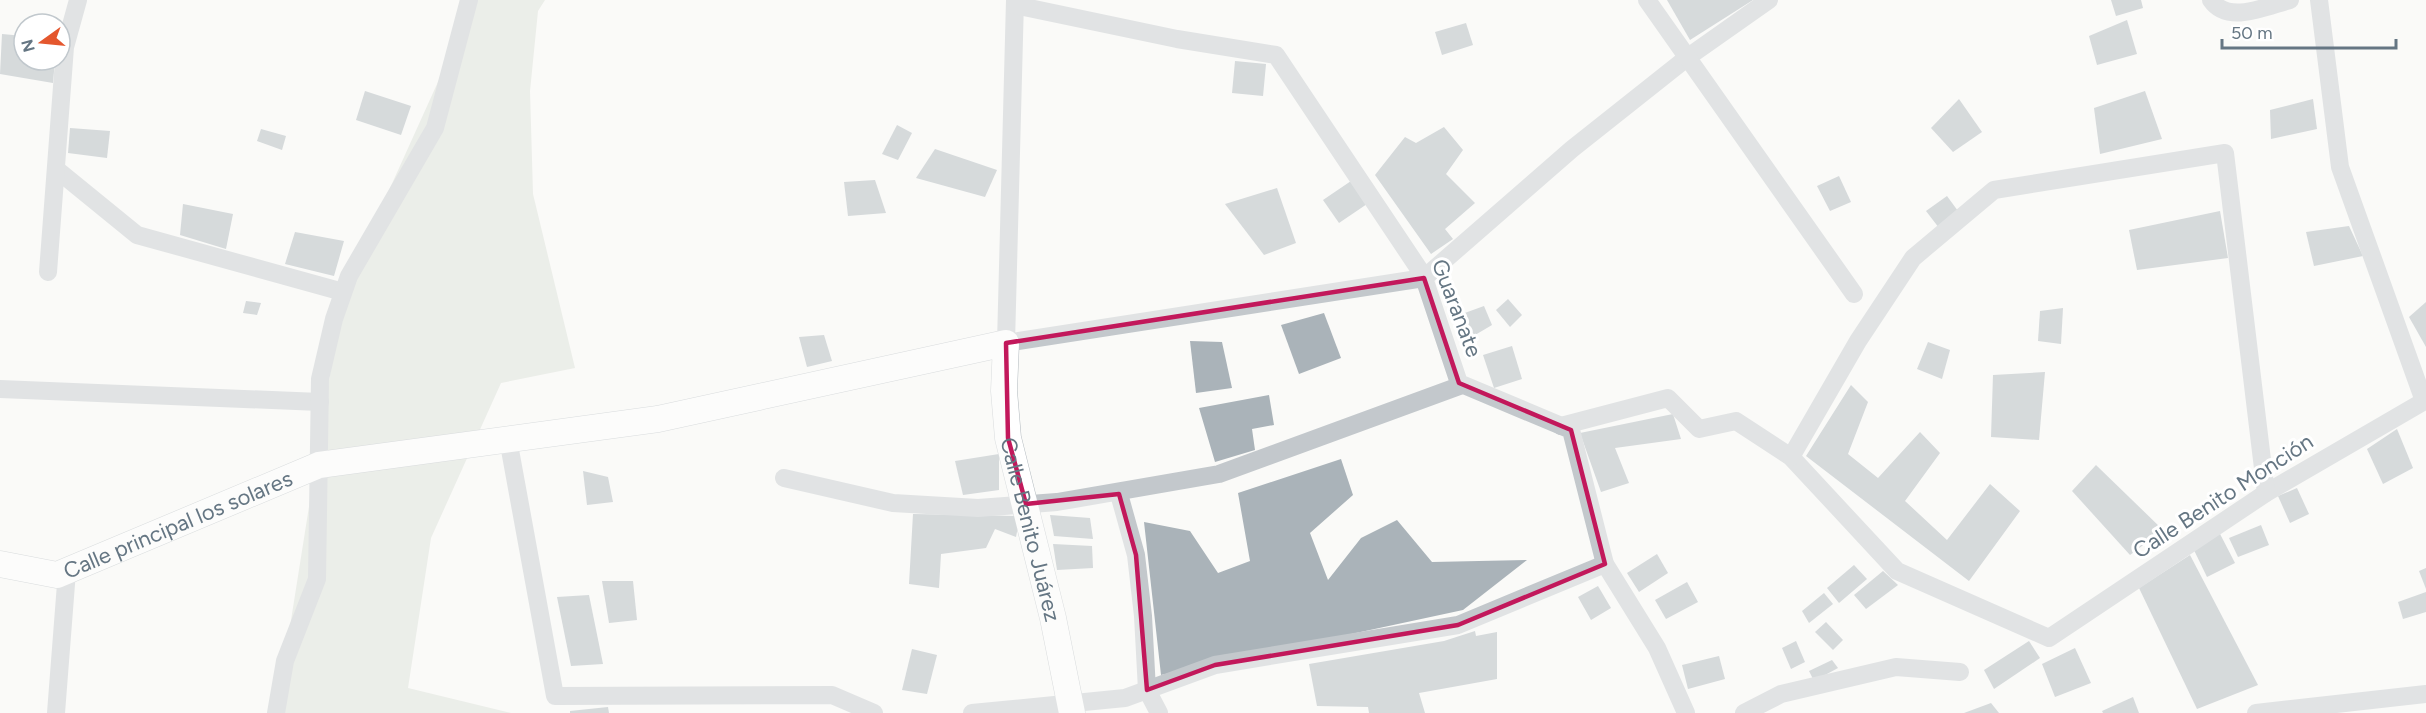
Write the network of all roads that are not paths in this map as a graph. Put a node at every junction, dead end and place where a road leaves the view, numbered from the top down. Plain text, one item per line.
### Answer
1 (78, 0) edge
2 (469, 0) edge
3 (1647, 0) edge
4 (1769, 0) edge
5 (2211, 0) edge
6 (2290, 0) edge
7 (2319, 0) edge
8 (1015, 2) edge
9 (1688, 57) junction
10 (56, 169) junction
11 (48, 272) dead end
12 (1424, 278) junction
13 (343, 292) junction
14 (1854, 294) dead end
15 (1006, 343) junction
16 (1462, 385) junction
17 (0, 389) edge
18 (2425, 401) edge
19 (320, 402) junction
20 (1561, 426) junction
21 (508, 439) junction
22 (1791, 457) junction
23 (319, 465) junction
24 (784, 478) dead end
25 (2266, 493) junction
26 (1119, 494) junction
27 (1026, 504) junction
28 (0, 564) edge
29 (1605, 564) junction
30 (67, 571) junction
31 (1960, 672) dead end
32 (1147, 690) junction
33 (2426, 694) edge
34 (1072, 709) edge
35 (56, 713) edge
36 (276, 713) edge
37 (874, 713) edge
38 (972, 713) edge
39 (1159, 713) edge
40 (1686, 713) edge
41 (1744, 713) edge
42 (2256, 713) edge

1 - 10 street
2 - 13 street
3 - 9 street
4 - 9 street
5 - 6 street
7 - 18 street
8 - 12 street, Guaranate
8 - 15 street
9 - 12 street
9 - 14 street
10 - 11 street
10 - 13 street
12 - 15 street
12 - 16 street, Guaranate
13 - 19 street
15 - 21 main road, Calle principal los solares
15 - 27 main road, Calle Benito Juárez
16 - 20 street, Guaranate
16 - 26 street
17 - 19 street
18 - 25 street, Calle Benito Monción
19 - 23 street
20 - 22 street
20 - 29 street
21 - 23 main road, Calle principal los solares
21 - 37 street
22 - 25 street, Calle Benito Monción
22 - 25 street
23 - 30 main road, Calle principal los solares
23 - 36 street
24 - 27 street
26 - 27 street
26 - 32 street
27 - 34 main road, Calle Benito Juárez
28 - 30 main road, Calle principal los solares
29 - 32 street
29 - 40 street
30 - 35 street
31 - 41 street
32 - 34 street
32 - 39 street
33 - 42 street
34 - 38 street

